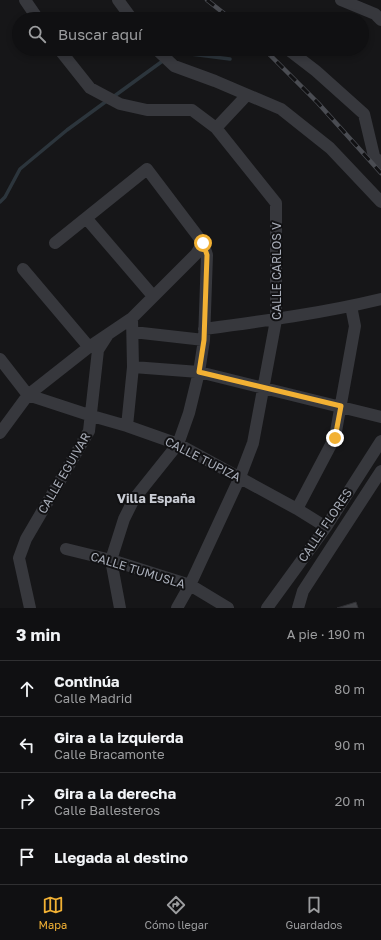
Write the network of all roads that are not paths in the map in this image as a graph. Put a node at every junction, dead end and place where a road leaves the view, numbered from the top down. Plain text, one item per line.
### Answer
1 (25, 0) edge
2 (118, 0) edge
3 (341, 0) edge
4 (33, 12) edge
5 (127, 12) edge
6 (381, 20) edge
7 (65, 56) edge
8 (163, 56) edge
9 (296, 56) edge
10 (247, 95) junction
11 (216, 128) junction
12 (381, 164) edge
13 (381, 202) edge
14 (86, 218) junction
15 (55, 243) dead end
16 (203, 243) junction
17 (23, 269) dead end
18 (153, 296) junction
19 (381, 299) edge
20 (351, 306) junction
21 (132, 318) junction
22 (276, 320) junction
23 (133, 332) junction
24 (204, 334) junction
25 (106, 336) junction
26 (89, 347) junction
27 (0, 359) edge
28 (133, 367) junction
29 (199, 372) junction
30 (264, 387) junction
31 (28, 395) junction
32 (341, 406) junction
33 (92, 416) junction
34 (381, 417) edge
35 (127, 426) junction
36 (0, 433) edge
37 (381, 441) edge
38 (178, 444) junction
39 (381, 471) edge
40 (240, 477) junction
41 (297, 509) junction
42 (326, 527) junction
43 (66, 549) dead end
44 (111, 560) junction
45 (190, 585) junction
46 (30, 608) edge
47 (120, 608) edge
48 (177, 608) edge
49 (228, 608) edge
50 (267, 608) edge
51 (298, 608) edge

1 - 4 street
2 - 5 street
3 - 6 street
7 - 11 street, CALLE CARLOS V
8 - 10 street
9 - 12 street
10 - 11 street
10 - 13 street
11 - 22 street, CALLE CARLOS V
14 - 15 street
14 - 16 street
14 - 18 street
16 - 18 street
16 - 24 street
17 - 26 street
18 - 21 street
19 - 20 street
20 - 22 street
20 - 32 street
21 - 23 street
21 - 25 street
22 - 24 street
22 - 30 street, CALLE CARLOS V
23 - 24 street
23 - 28 street
24 - 29 street
25 - 26 street
25 - 33 street, CALLE EGUIVAR
26 - 31 street
27 - 31 street
28 - 29 street
28 - 35 street
29 - 30 street
29 - 38 street
30 - 32 street
30 - 40 street, CALLE CARLOS V
31 - 33 street, CALLE TUPIZA
31 - 36 street
32 - 34 street
32 - 41 street
33 - 35 street, CALLE TUPIZA
33 - 46 street, CALLE EGUIVAR
35 - 38 street, CALLE TUPIZA
37 - 42 street, CALLE FLORES
38 - 40 street, CALLE TUPIZA
38 - 44 street
39 - 51 street
40 - 41 street, CALLE TUPIZA
40 - 45 street, CALLE CARLOS V
41 - 42 street, CALLE TUPIZA
42 - 50 street, CALLE FLORES
43 - 44 street, CALLE TUMUSLA
44 - 45 street, CALLE TUMUSLA
44 - 47 street
45 - 48 street, CALLE CARLOS V
45 - 49 street, CALLE TUMUSLA

